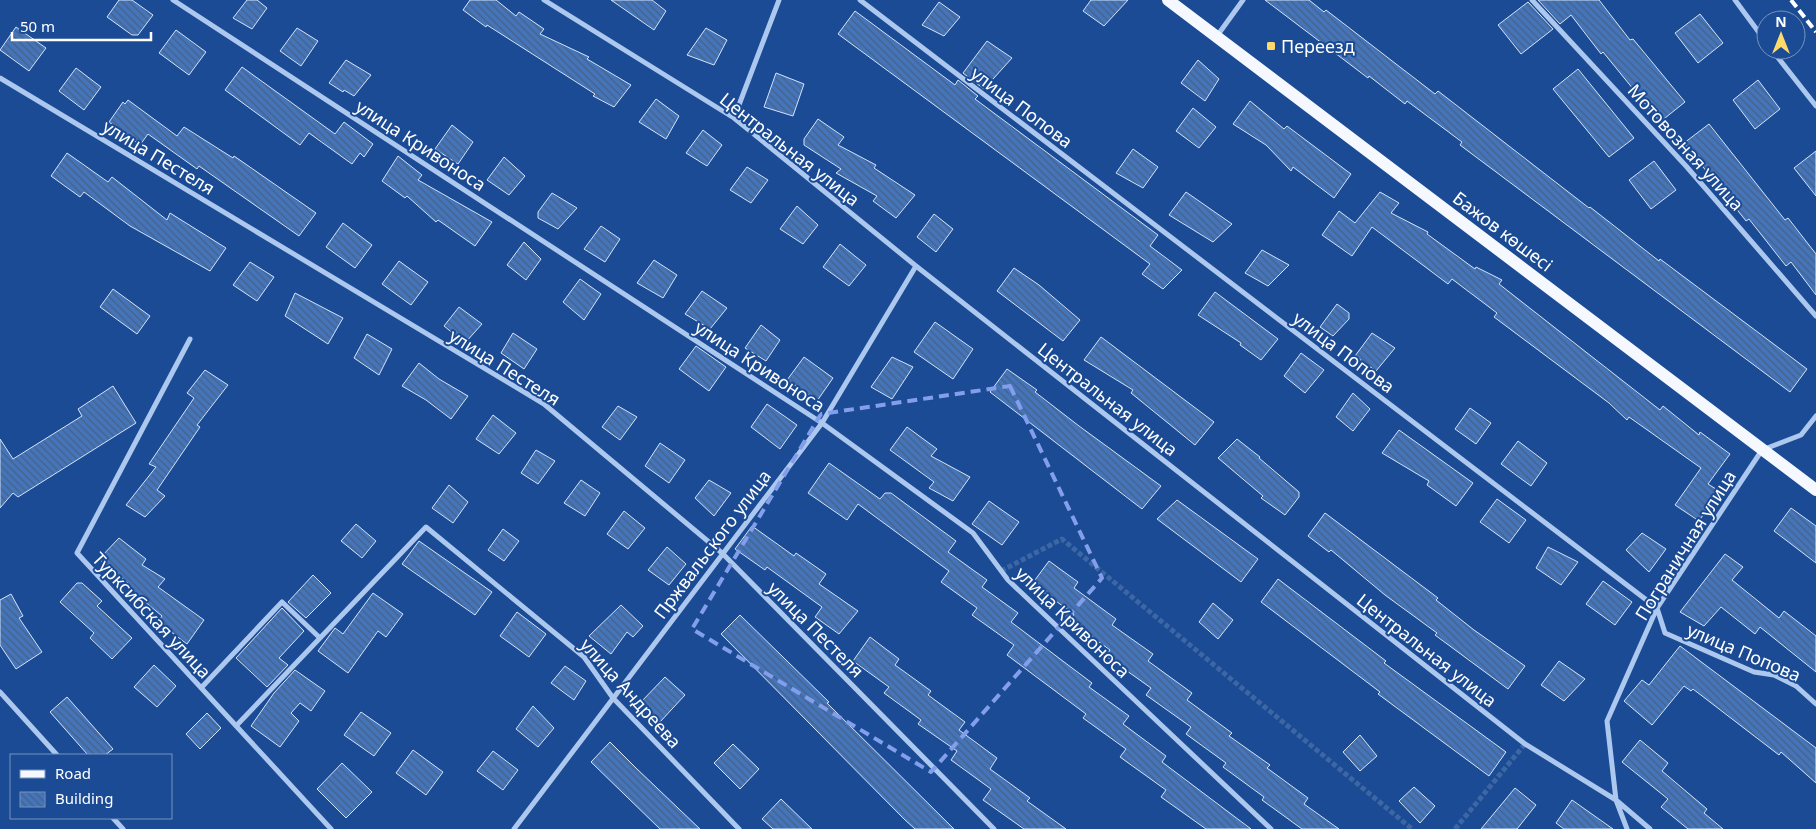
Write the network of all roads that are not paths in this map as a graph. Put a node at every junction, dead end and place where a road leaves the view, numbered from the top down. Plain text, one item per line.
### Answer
1 (173, 0) edge
2 (544, 0) edge
3 (779, 0) edge
4 (860, 0) edge
5 (1168, 0) edge
6 (1243, 0) edge
7 (1532, 0) edge
8 (1735, 0) edge
9 (1756, 28) edge
10 (1216, 36) junction
11 (1780, 60) edge
12 (0, 78) edge
13 (1816, 106) edge
14 (734, 118) junction
15 (916, 266) junction
16 (1816, 316) edge
17 (190, 339) dead end
18 (1816, 416) edge
19 (822, 423) junction
20 (1762, 450) junction
21 (1816, 490) edge
22 (722, 554) junction
23 (1657, 608) junction
24 (320, 638) junction
25 (201, 688) junction
26 (0, 692) edge
27 (613, 698) junction
28 (1816, 704) edge
29 (236, 726) junction
30 (56, 754) edge
31 (1616, 800) junction
32 (114, 819) edge
33 (123, 829) edge
34 (331, 829) edge
35 (514, 829) edge
36 (739, 829) edge
37 (994, 829) edge
38 (1271, 829) edge
39 (1627, 829) edge
40 (1650, 829) edge

1 - 19 street, улица Кривоноса
2 - 14 street, Центральная улица
3 - 14 street
4 - 23 street, улица Попова
5 - 10 main road, Бажов көшесі
6 - 10 street
7 - 16 street, Мотовозная улица
8 - 9 street
10 - 20 main road, Бажов көшесі
11 - 13 street
12 - 22 street, улица Пестеля
14 - 15 street, Центральная улица
15 - 19 street, Пржвальского улица
15 - 31 street, Центральная улица
17 - 25 street, Турксибская улица
18 - 20 street
19 - 22 street, Пржвальского улица
19 - 38 street, улица Кривоноса
20 - 21 main road, Бажов көшесі
20 - 23 street, Пограничная улица
22 - 27 street, Пржвальского улица
22 - 37 street, улица Пестеля
23 - 28 street, улица Попова
23 - 31 street, Пограничная улица
24 - 25 street
24 - 27 street, улица Андреева
24 - 29 street
25 - 29 street, Турксибская улица
26 - 30 street
27 - 35 street, Пржвальского улица
27 - 36 street, улица Андреева
29 - 34 street, Турксибская улица
31 - 39 street, Пограничная улица
31 - 40 street, Центральная улица
32 - 33 street

